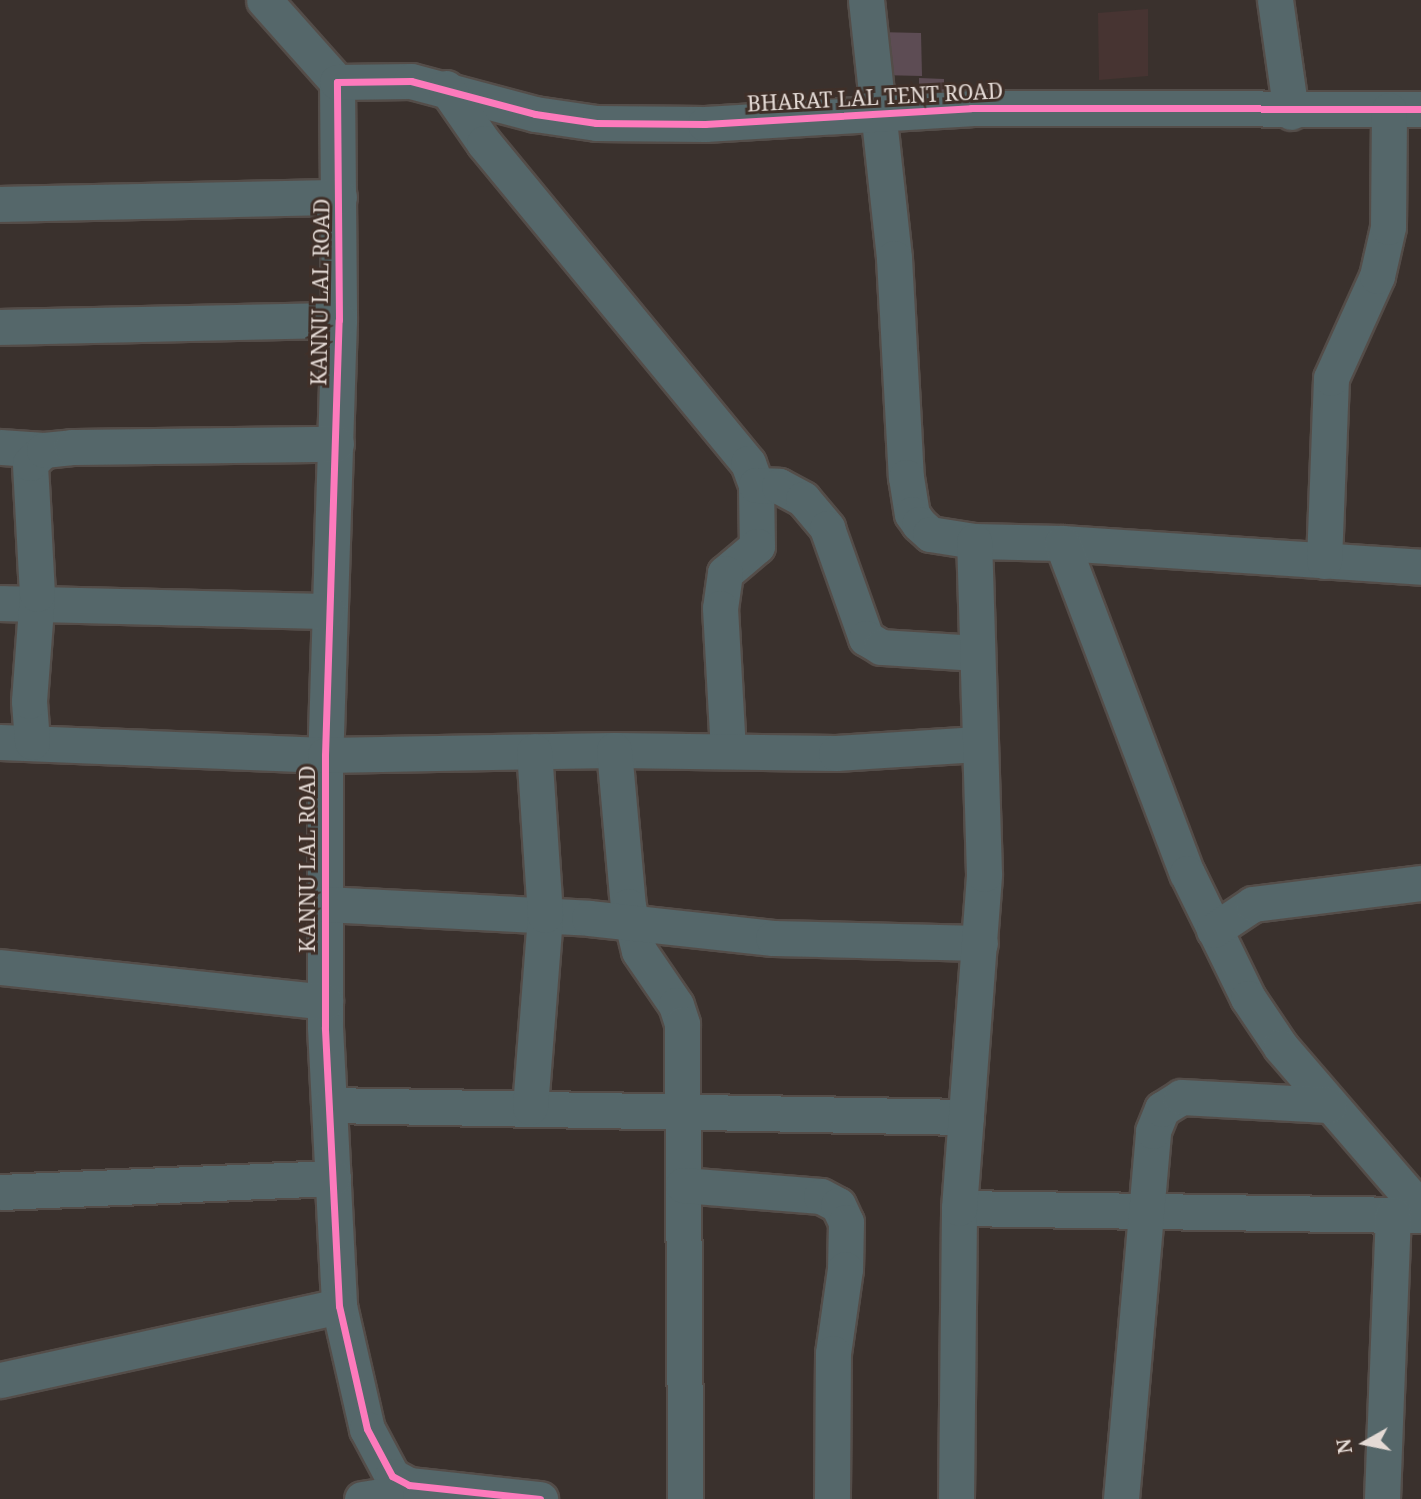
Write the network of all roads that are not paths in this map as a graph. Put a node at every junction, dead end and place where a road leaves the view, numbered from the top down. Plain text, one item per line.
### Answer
1 (264, 0) edge
2 (866, 0) edge
3 (1275, 0) edge
4 (337, 82) junction
5 (446, 88) junction
6 (1405, 109) edge
7 (1291, 112) junction
8 (879, 113) junction
9 (339, 197) junction
10 (0, 204) edge
11 (339, 320) junction
12 (0, 327) edge
13 (336, 444) junction
14 (0, 447) edge
15 (44, 450) junction
16 (756, 485) junction
17 (974, 541) junction
18 (1062, 542) junction
19 (1324, 561) junction
20 (1421, 567) edge
21 (0, 603) edge
22 (37, 603) junction
23 (327, 611) junction
24 (976, 653) junction
25 (16, 742) edge
26 (978, 744) junction
27 (614, 750) junction
28 (534, 751) junction
29 (728, 751) junction
30 (325, 754) junction
31 (1421, 883) edge
32 (325, 904) junction
33 (545, 915) junction
34 (632, 921) junction
35 (1214, 930) junction
36 (980, 943) junction
37 (0, 967) edge
38 (325, 1002) junction
39 (329, 1105) junction
40 (1329, 1105) junction
41 (530, 1107) junction
42 (683, 1108) junction
43 (966, 1118) junction
44 (333, 1178) junction
45 (683, 1185) junction
46 (0, 1192) edge
47 (959, 1208) junction
48 (1146, 1212) junction
49 (1412, 1213) edge
50 (340, 1306) junction
51 (0, 1380) edge
52 (381, 1492) edge
53 (540, 1499) edge
54 (685, 1499) edge
55 (832, 1499) edge
56 (956, 1499) edge
57 (1121, 1499) edge
58 (1382, 1499) edge

1 - 4 street
2 - 8 street
3 - 7 street
4 - 5 street, BHARAT LAL TENT ROAD
4 - 9 street, KANNU LAL ROAD
5 - 8 street, BHARAT LAL TENT ROAD
5 - 16 street
6 - 7 street, BHARAT LAL TENT ROAD
6 - 19 street
7 - 8 street, BHARAT LAL TENT ROAD
8 - 17 street
9 - 10 street
9 - 11 street, KANNU LAL ROAD
11 - 12 street
11 - 13 street, KANNU LAL ROAD
13 - 15 street
13 - 23 street, KANNU LAL ROAD
14 - 15 street
15 - 22 street
16 - 24 street
16 - 29 street
17 - 18 street
17 - 24 street
18 - 19 street
18 - 35 street
19 - 20 street
21 - 22 street
22 - 23 street
22 - 25 street
23 - 30 street, KANNU LAL ROAD
24 - 26 street
25 - 30 street
26 - 29 street
26 - 36 street
27 - 28 street
27 - 29 street
27 - 34 street
28 - 30 street
28 - 33 street
30 - 32 street, KANNU LAL ROAD
31 - 35 street
32 - 33 street
32 - 38 street, KANNU LAL ROAD
33 - 34 street
33 - 41 street
34 - 36 street
34 - 42 street
35 - 40 street
36 - 43 street
37 - 38 street
38 - 39 street, KANNU LAL ROAD
39 - 41 street
39 - 44 street, KANNU LAL ROAD
40 - 48 street
40 - 49 street
41 - 42 street
42 - 43 street
42 - 45 street
43 - 47 street
44 - 46 street
44 - 50 street, KANNU LAL ROAD
45 - 54 street
45 - 55 street
47 - 48 street
47 - 56 street
48 - 49 street
48 - 57 street
49 - 58 street
50 - 51 street
50 - 52 street, KANNU LAL ROAD
52 - 53 street, KANNU LAL ROAD

